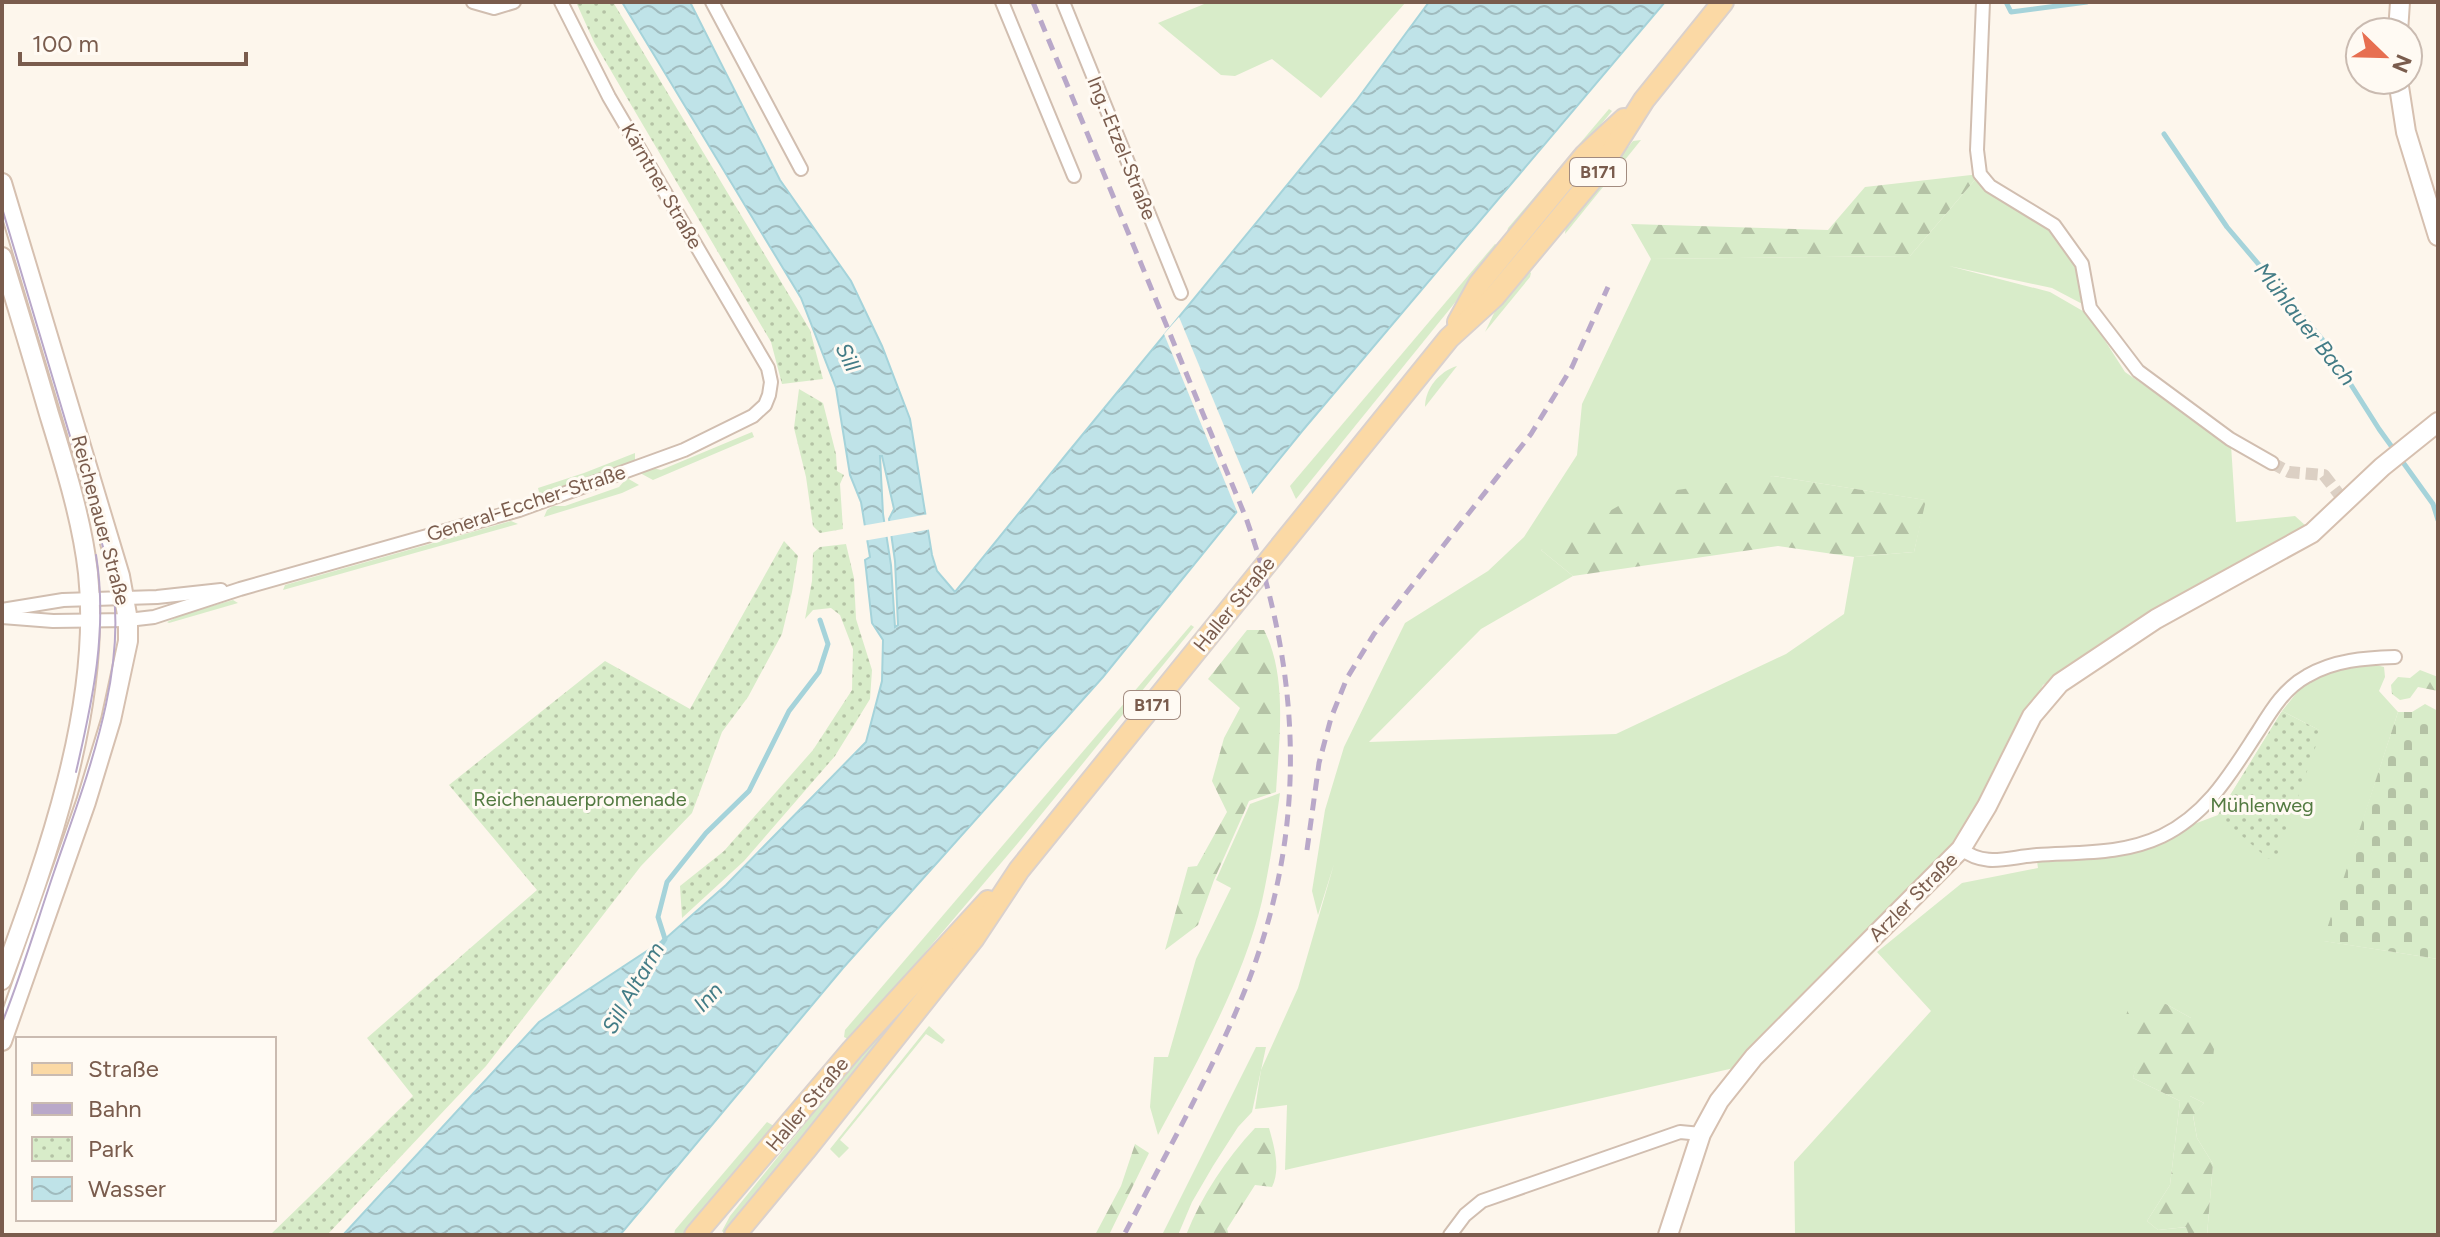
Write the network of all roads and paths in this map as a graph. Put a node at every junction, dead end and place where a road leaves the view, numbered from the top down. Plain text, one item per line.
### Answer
1 (473, 2) edge
2 (514, 2) edge
3 (561, 2) edge
4 (712, 2) edge
5 (1002, 2) edge
6 (1063, 2) edge
7 (1723, 2) edge
8 (1983, 2) edge
9 (2400, 96) edge
10 (801, 169) dead end
11 (1074, 176) dead end
12 (2, 183) edge
13 (2438, 236) edge
14 (2, 257) edge
15 (1181, 293) dead end
16 (768, 368) joint
17 (2438, 422) edge
18 (2272, 463) tunnel mouth
19 (240, 589) junction
20 (125, 598) junction
21 (89, 599) junction
22 (2, 610) edge
23 (16, 613) junction
24 (2, 617) edge
25 (128, 620) junction
26 (90, 621) junction
27 (2395, 657) dead end
28 (1961, 849) junction
29 (1019, 870) junction
30 (2, 980) edge
31 (2, 1041) edge
32 (1701, 1134) junction
33 (696, 1235) edge
34 (735, 1235) edge
35 (1450, 1235) edge
36 (1668, 1235) edge

1 - 2 street
3 - 16 street, Kärntner Straße
4 - 10 street
5 - 11 street
6 - 15 street, Ing.-Etzel-Straße
7 - 29 main road, Haller Straße / B171
8 - 18 street
9 - 13 street
12 - 20 street, Reichenauer Straße
14 - 21 street, Reichenauer Straße
16 - 19 street, General-Eccher-Straße
17 - 28 street, Arzler Straße
19 - 20 street, General-Eccher-Straße
19 - 25 street, General-Eccher-Straße
20 - 21 street, General-Eccher-Straße
20 - 25 street, Reichenauer Straße
21 - 23 street, General-Eccher-Straße
21 - 26 street, Reichenauer Straße
22 - 23 street
23 - 24 street
23 - 26 street, General-Eccher-Straße
25 - 26 street, General-Eccher-Straße
25 - 31 street, Reichenauer Straße
26 - 30 street, Reichenauer Straße
27 - 28 street
28 - 32 street, Arzler Straße
29 - 33 main road, Haller Straße / B171
29 - 34 main road, Haller Straße / B171
32 - 35 street
32 - 36 street, Arzler Straße

